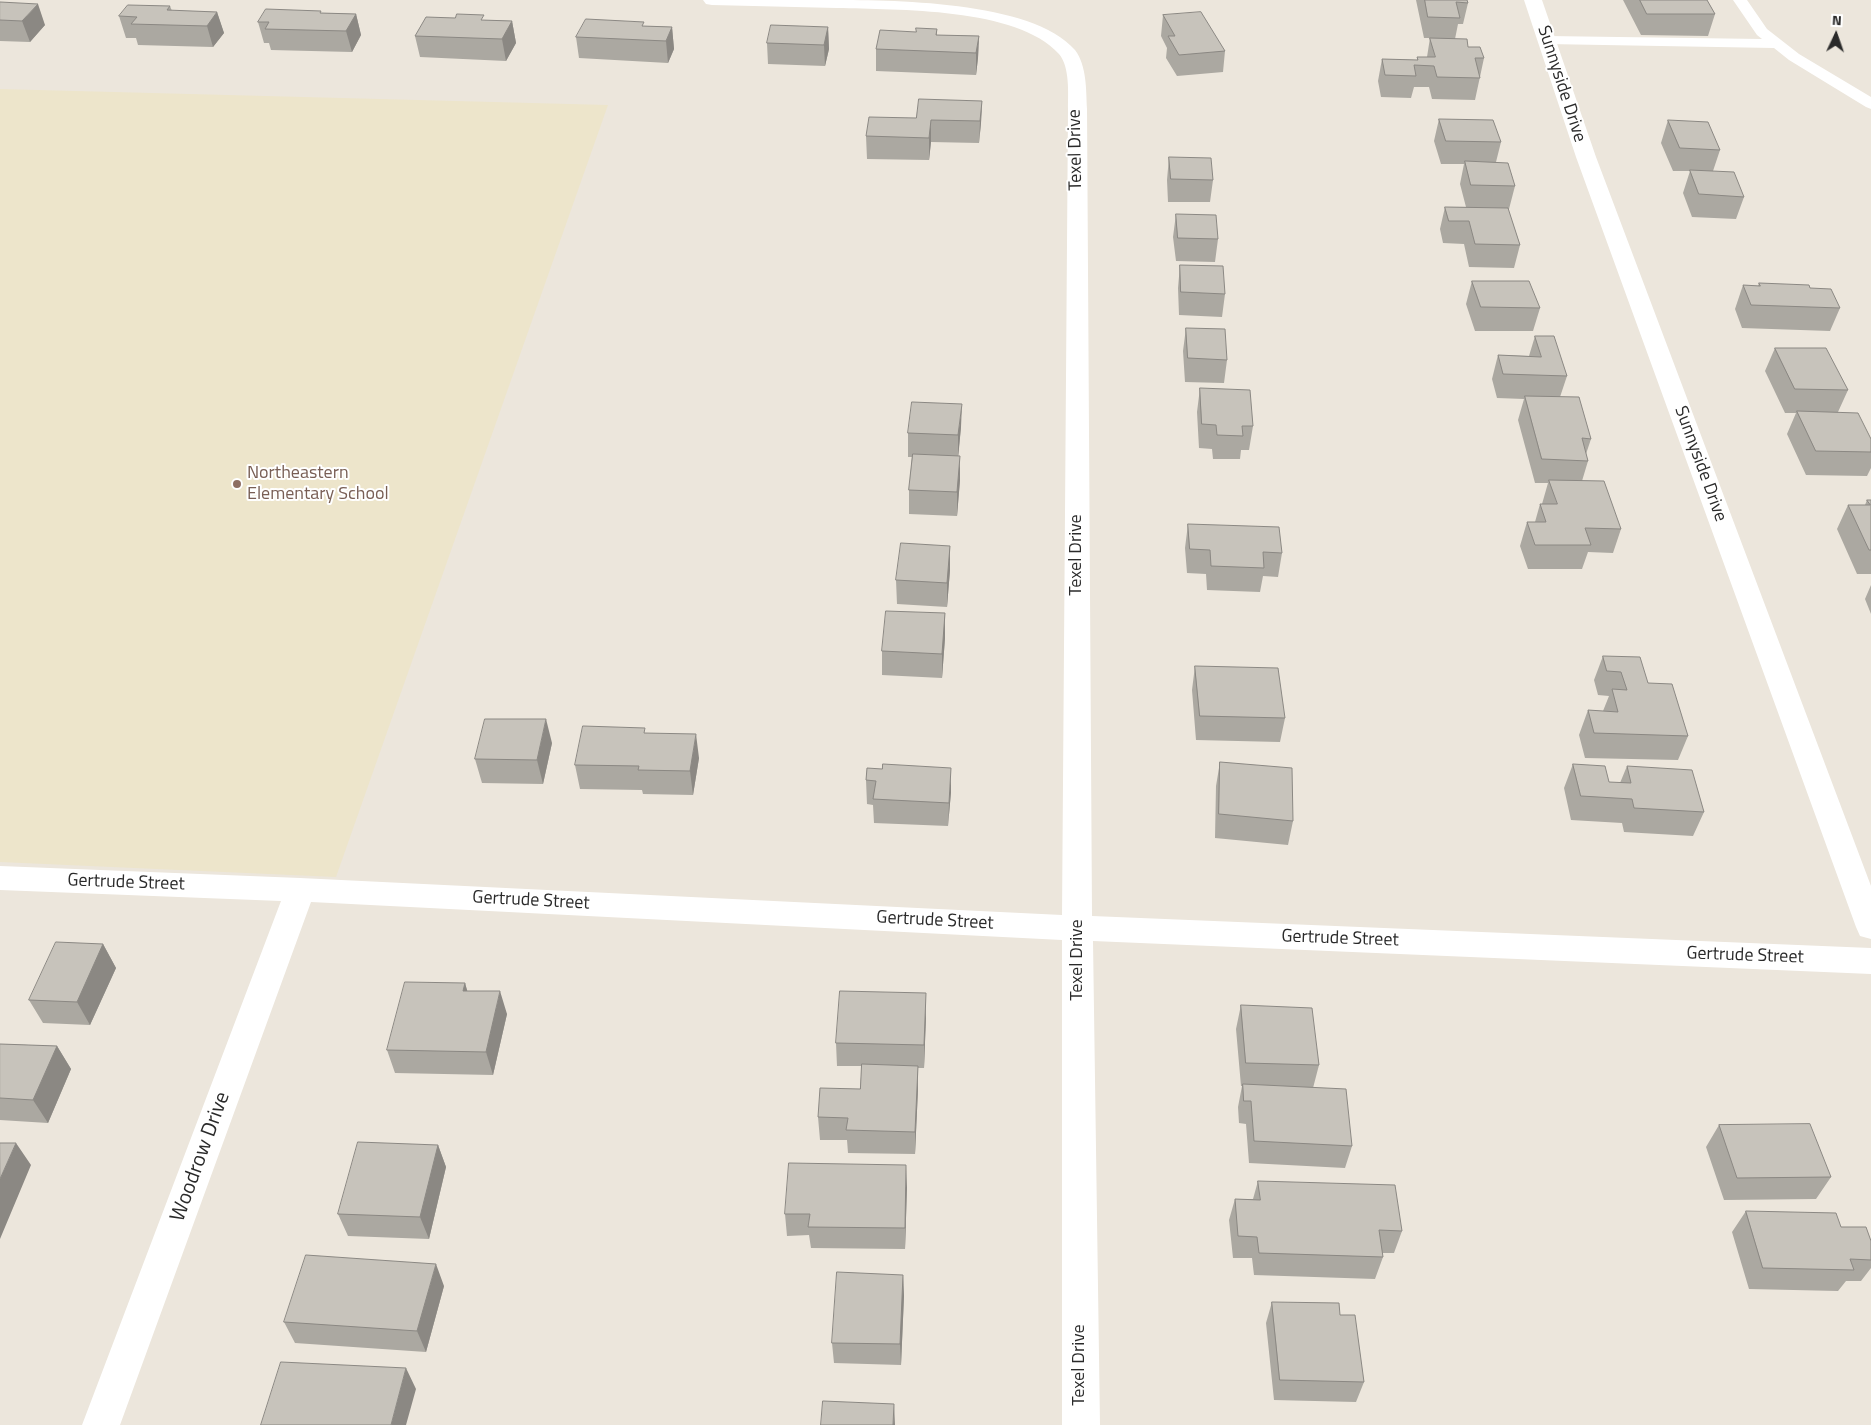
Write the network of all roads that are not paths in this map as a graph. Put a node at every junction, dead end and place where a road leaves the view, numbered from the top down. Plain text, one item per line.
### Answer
1 (712, 0) edge
2 (1534, 0) edge
3 (1740, 0) edge
4 (1546, 40) junction
5 (1777, 44) junction
6 (1871, 104) edge
7 (0, 878) edge
8 (300, 890) junction
9 (1871, 927) edge
10 (1077, 928) junction
11 (1871, 961) edge
12 (102, 1425) edge
13 (1081, 1425) edge

1 - 10 street, Texel Drive
2 - 4 street, Sunnyside Drive
3 - 5 lane
4 - 5 lane
4 - 9 street, Sunnyside Drive
5 - 6 lane
7 - 8 street, Gertrude Street
8 - 10 street, Gertrude Street
8 - 12 street, Woodrow Drive
10 - 11 street, Gertrude Street
10 - 13 street, Texel Drive

